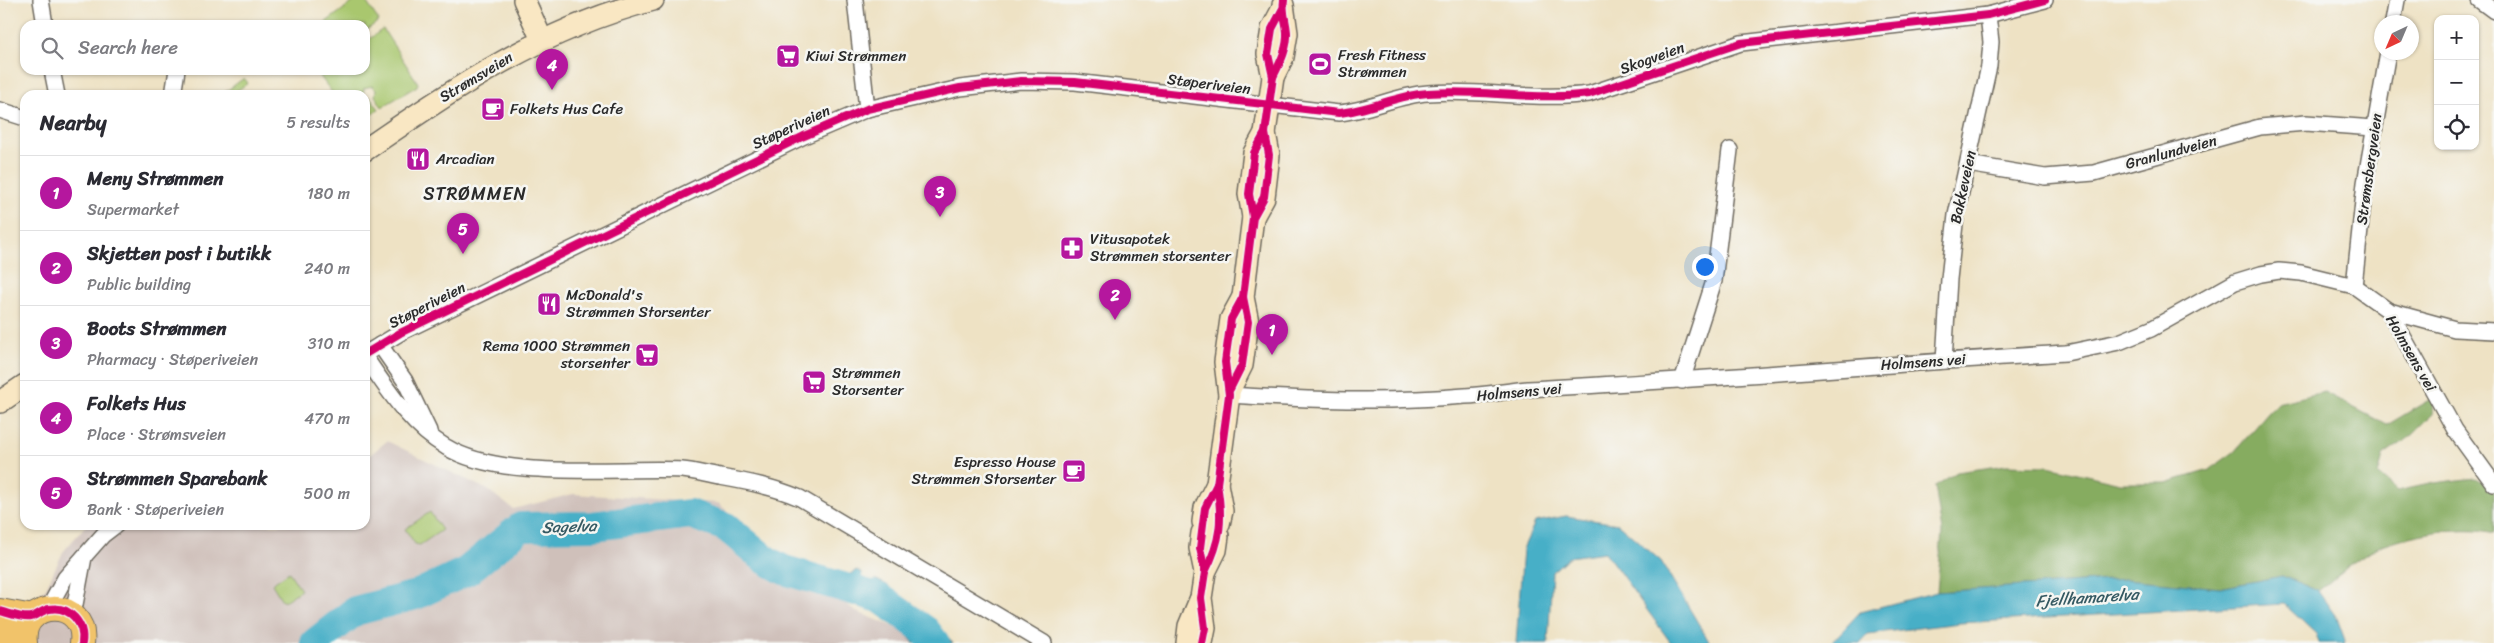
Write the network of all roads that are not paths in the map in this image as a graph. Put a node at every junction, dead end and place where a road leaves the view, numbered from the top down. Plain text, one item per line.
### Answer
1 (40, 0) edge
2 (524, 0) edge
3 (653, 0) edge
4 (855, 0) edge
5 (2045, 0) edge
6 (2397, 0) edge
7 (2479, 0) edge
8 (2027, 2) edge
9 (1283, 5) edge
10 (2494, 11) edge
11 (1988, 15) junction
12 (2394, 15) edge
13 (44, 20) edge
14 (542, 40) junction
15 (2387, 60) edge
16 (53, 75) edge
17 (176, 75) edge
18 (56, 90) edge
19 (174, 90) edge
20 (1269, 106) junction
21 (867, 109) junction
22 (0, 110) edge
23 (20, 116) edge
24 (2374, 128) junction
25 (370, 147) edge
26 (1730, 150) dead end
27 (1968, 164) junction
28 (2354, 286) junction
29 (2389, 311) junction
30 (2494, 331) edge
31 (370, 350) edge
32 (370, 353) edge
33 (1944, 361) junction
34 (1682, 381) junction
35 (20, 388) edge
36 (1229, 392) junction
37 (0, 402) edge
38 (2494, 484) edge
39 (110, 530) edge
40 (84, 557) junction
41 (1201, 598) junction
42 (0, 611) edge
43 (40, 613) junction
44 (73, 615) junction
45 (0, 631) edge
46 (23, 643) edge
47 (82, 643) edge
48 (1044, 643) edge
49 (1186, 643) edge
50 (1202, 643) edge

1 - 13 street
2 - 14 main road
3 - 14 main road, Strømsveien
4 - 21 street
5 - 8 street, Skogveien
6 - 12 street
7 - 10 street
8 - 11 street, Skogveien
9 - 20 main road
11 - 20 street, Skogveien
11 - 27 street, Bakkeveien
14 - 25 main road, Strømsveien
15 - 24 street, Strømsbergveien
16 - 18 street
17 - 19 street
20 - 21 street, Støperiveien
20 - 36 main road
21 - 31 street, Støperiveien
22 - 23 street
24 - 27 street, Granlundveien
24 - 28 street, Strømsbergveien
26 - 34 street
27 - 33 street, Bakkeveien
28 - 29 street, Holmsens vei
28 - 33 street, Holmsens vei
29 - 30 street
29 - 38 street, Holmsens vei
32 - 48 street
33 - 34 street, Holmsens vei
34 - 36 street, Holmsens vei
35 - 37 main road
36 - 41 main road
39 - 40 street
40 - 43 street
40 - 44 street
41 - 49 main road
41 - 50 main road
42 - 43 main road
43 - 44 main road
43 - 46 main road
44 - 47 main road
45 - 46 main road

